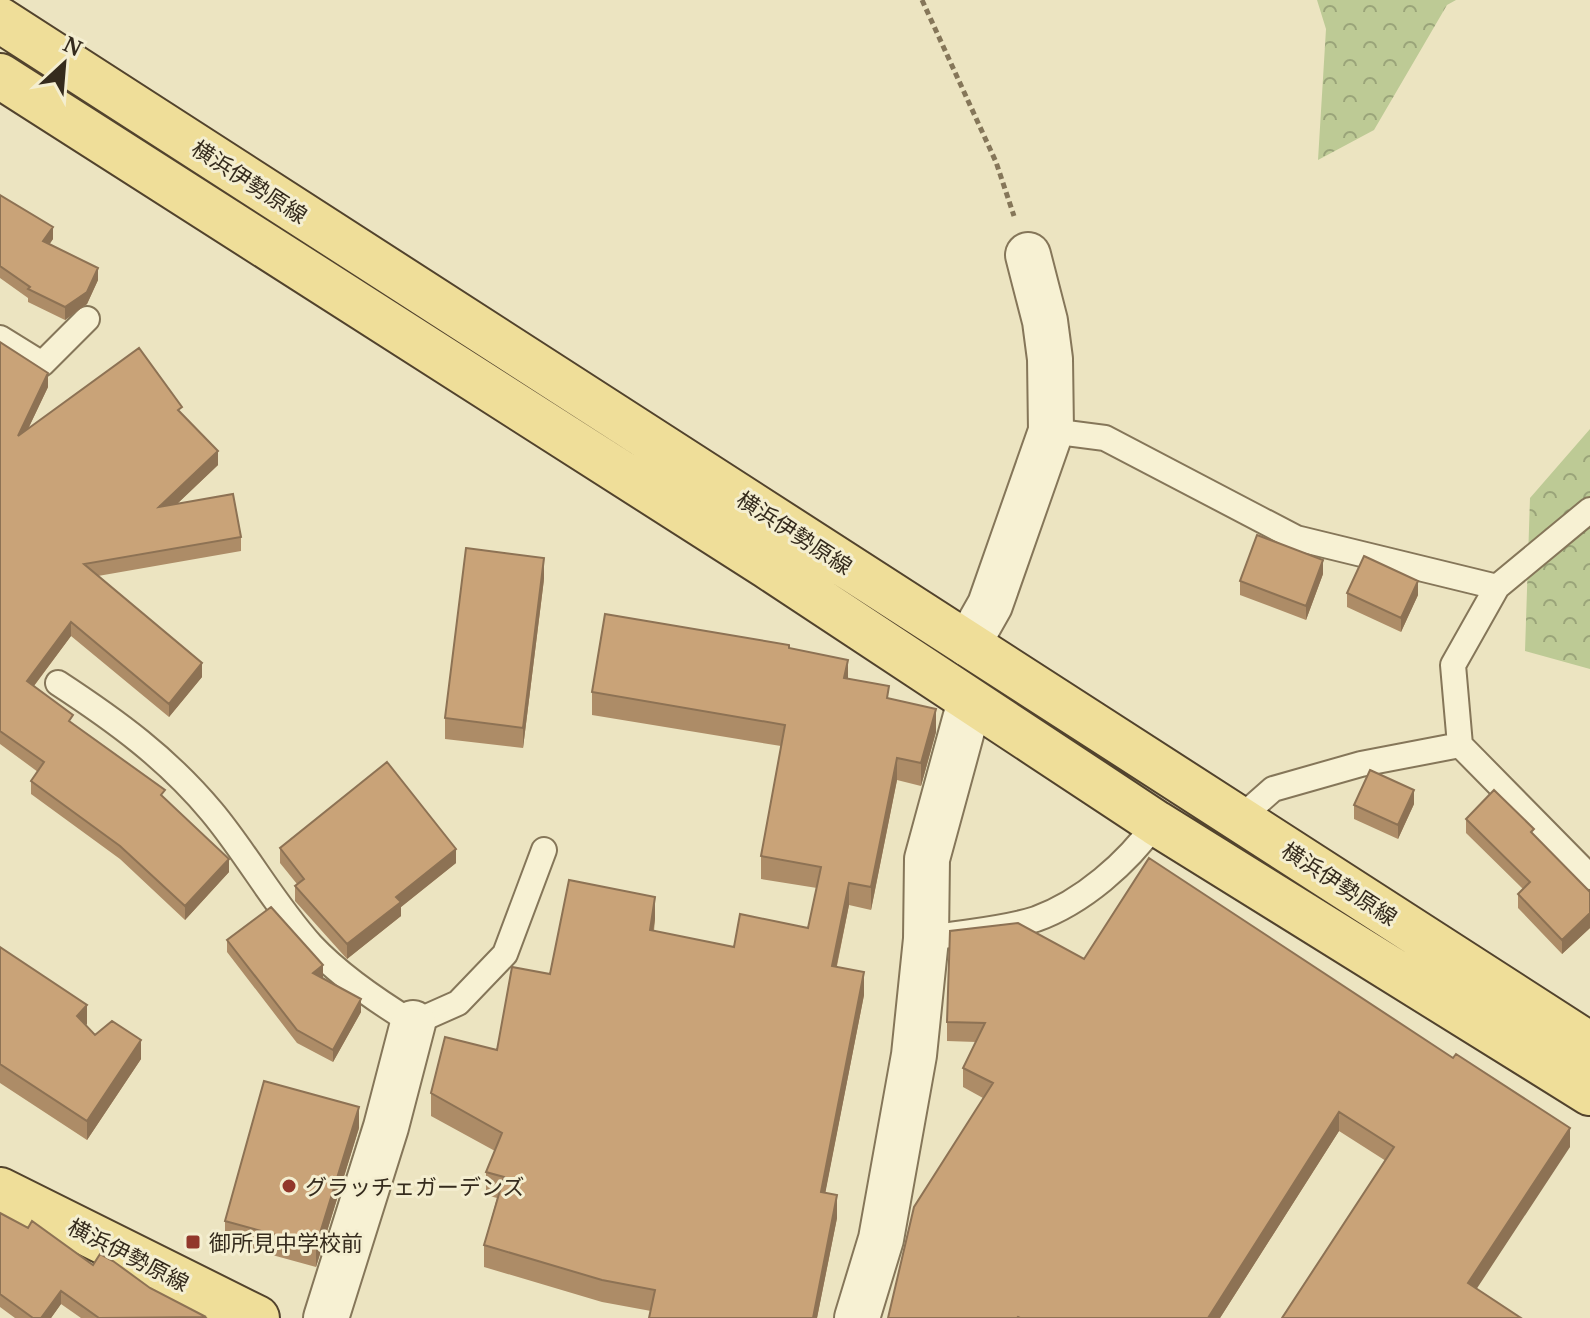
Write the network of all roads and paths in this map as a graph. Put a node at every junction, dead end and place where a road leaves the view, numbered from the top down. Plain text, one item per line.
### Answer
1 (922, 0) edge
2 (0, 20) edge
3 (0, 76) edge
4 (1028, 255) joint
5 (87, 319) dead end
6 (0, 338) edge
7 (1051, 431) junction
8 (1590, 510) edge
9 (1497, 587) junction
10 (968, 644) junction
11 (58, 683) dead end
12 (970, 701) junction
13 (1460, 745) junction
14 (1239, 819) junction
15 (1156, 823) junction
16 (544, 850) dead end
17 (1590, 877) edge
18 (926, 939) junction
19 (413, 1023) junction
20 (1590, 1045) edge
21 (1590, 1093) edge
22 (0, 1190) edge
23 (257, 1318) edge
24 (326, 1318) edge
25 (857, 1318) edge

1 - 4 path
2 - 10 main road, 横浜伊勢原線
3 - 12 main road, 横浜伊勢原線
4 - 7 street
5 - 6 lane
7 - 9 lane
7 - 10 street
8 - 9 lane
9 - 13 lane
10 - 14 main road, 横浜伊勢原線
11 - 19 lane
12 - 15 main road, 横浜伊勢原線
12 - 18 street
13 - 14 lane
13 - 17 lane
14 - 20 main road, 横浜伊勢原線
15 - 18 lane
15 - 21 main road, 横浜伊勢原線
16 - 19 lane
18 - 25 street
19 - 24 street
22 - 23 main road, 横浜伊勢原線

